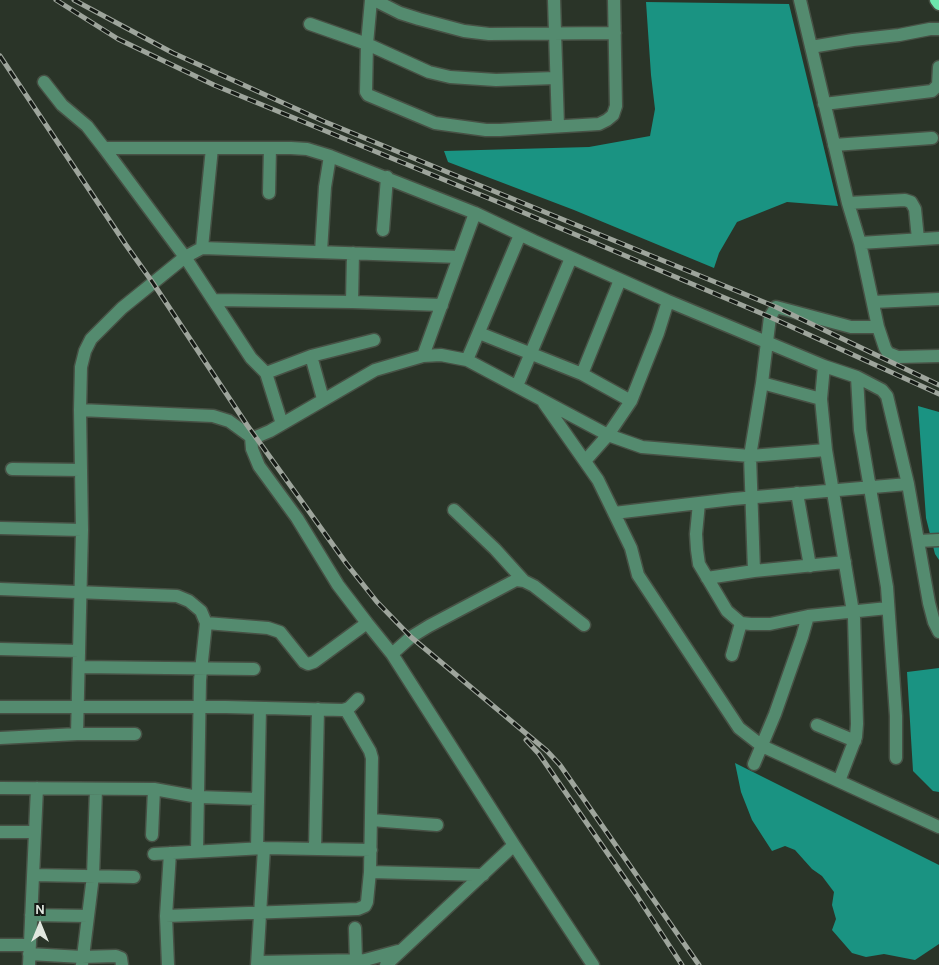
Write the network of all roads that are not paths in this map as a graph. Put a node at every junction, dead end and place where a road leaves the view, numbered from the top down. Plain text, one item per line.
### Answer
1 (373, 0) edge
2 (554, 0) edge
3 (614, 0) edge
4 (800, 0) edge
5 (936, 0) edge
6 (939, 4) edge
7 (310, 24) dead end
8 (939, 29) edge
9 (555, 32) junction
10 (615, 33) junction
11 (367, 44) junction
12 (811, 47) junction
13 (939, 67) edge
14 (556, 78) junction
15 (44, 82) dead end
16 (824, 104) junction
17 (558, 126) junction
18 (932, 138) dead end
19 (834, 145) junction
20 (104, 148) junction
21 (212, 148) junction
22 (270, 148) junction
23 (330, 156) junction
24 (387, 177) junction
25 (269, 193) dead end
26 (848, 203) junction
27 (475, 213) junction
28 (383, 230) dead end
29 (520, 235) junction
30 (939, 238) edge
31 (918, 239) junction
32 (860, 243) junction
33 (202, 248) junction
34 (321, 252) junction
35 (353, 253) junction
36 (185, 257) junction
37 (459, 257) junction
38 (571, 258) junction
39 (620, 280) junction
40 (939, 299) edge
41 (214, 300) junction
42 (668, 301) junction
43 (352, 302) junction
44 (873, 302) junction
45 (442, 305) junction
46 (878, 327) junction
47 (479, 333) junction
48 (374, 340) dead end
49 (767, 342) junction
50 (530, 354) junction
51 (311, 356) junction
52 (423, 356) junction
53 (939, 356) edge
54 (467, 360) junction
55 (824, 366) junction
56 (266, 373) junction
57 (582, 374) junction
58 (857, 377) junction
59 (762, 383) junction
60 (517, 386) junction
61 (323, 399) junction
62 (542, 399) junction
63 (822, 399) junction
64 (631, 401) junction
65 (80, 410) junction
66 (282, 424) junction
67 (608, 435) junction
68 (251, 437) junction
69 (826, 450) junction
70 (750, 456) junction
71 (585, 461) junction
72 (12, 469) dead end
73 (81, 470) junction
74 (908, 484) junction
75 (870, 487) junction
76 (834, 490) junction
77 (797, 493) junction
78 (750, 497) junction
79 (699, 503) junction
80 (454, 510) dead end
81 (614, 513) junction
82 (0, 528) edge
83 (82, 530) junction
84 (939, 540) edge
85 (918, 541) junction
86 (845, 562) junction
87 (810, 566) junction
88 (754, 571) junction
89 (707, 578) junction
90 (524, 581) junction
91 (0, 589) edge
92 (80, 591) junction
93 (888, 608) junction
94 (853, 612) junction
95 (808, 616) junction
96 (741, 622) junction
97 (206, 623) junction
98 (367, 624) junction
99 (584, 625) dead end
100 (939, 632) edge
101 (0, 649) edge
102 (79, 651) junction
103 (392, 654) junction
104 (732, 656) dead end
105 (79, 667) junction
106 (201, 668) junction
107 (254, 669) dead end
108 (358, 699) dead end
109 (0, 707) edge
110 (78, 707) junction
111 (200, 707) junction
112 (260, 708) junction
113 (318, 709) junction
114 (346, 710) junction
115 (817, 725) dead end
116 (77, 734) junction
117 (135, 734) dead end
118 (0, 738) edge
119 (855, 741) junction
120 (762, 746) junction
121 (896, 758) dead end
122 (754, 764) dead end
123 (839, 781) junction
124 (0, 788) edge
125 (37, 788) junction
126 (96, 789) junction
127 (154, 789) junction
128 (198, 797) junction
129 (258, 800) junction
130 (371, 820) junction
131 (438, 826) dead end
132 (939, 827) edge
133 (0, 832) edge
134 (35, 832) junction
135 (152, 834) dead end
136 (514, 845) junction
137 (261, 848) junction
138 (315, 849) junction
139 (371, 850) junction
140 (197, 851) junction
141 (170, 853) junction
142 (154, 854) dead end
143 (370, 872) junction
144 (33, 875) junction
145 (483, 875) junction
146 (93, 876) junction
147 (134, 877) dead end
148 (260, 912) junction
149 (31, 915) junction
150 (88, 916) junction
151 (166, 916) junction
152 (355, 928) dead end
153 (0, 945) edge
154 (402, 950) junction
155 (29, 955) edge
156 (356, 960) junction
157 (82, 961) edge
158 (257, 963) edge
159 (122, 965) edge
160 (168, 965) edge
161 (386, 965) edge
162 (593, 965) edge

1 - 9 street
1 - 11 street
2 - 9 street
3 - 10 street
4 - 12 street
5 - 6 main road
7 - 11 street
8 - 12 street
9 - 10 street
9 - 14 street
10 - 17 street
11 - 14 street
11 - 17 street
12 - 16 street
13 - 16 street
14 - 17 street
15 - 20 street
16 - 19 street
18 - 19 street
19 - 26 street
20 - 21 street
20 - 36 street
21 - 22 street
21 - 33 street
22 - 23 street
22 - 25 street
23 - 24 street
23 - 34 street
24 - 27 street
24 - 28 street
26 - 31 street
26 - 32 street
27 - 29 street
27 - 37 street
29 - 38 street
29 - 47 street
30 - 31 street
31 - 32 street
32 - 44 street
33 - 34 street
33 - 36 street
34 - 35 street
35 - 37 street
35 - 43 street
36 - 41 street
36 - 65 street
37 - 45 street
38 - 39 street
38 - 50 street
39 - 42 street
39 - 57 street
40 - 44 street
41 - 43 street
41 - 56 street
42 - 49 street
42 - 64 street
43 - 45 street
44 - 46 street
45 - 52 street
46 - 49 street
46 - 53 street
47 - 50 street
47 - 54 street
48 - 51 street
49 - 55 street
49 - 59 street
50 - 57 street
50 - 60 street
51 - 56 street
51 - 61 street
52 - 54 street
52 - 61 street
54 - 60 street
55 - 58 street
55 - 63 street
56 - 66 street
57 - 64 street
58 - 74 street
58 - 75 street
59 - 63 street
59 - 70 street
60 - 62 street
61 - 66 street
62 - 67 street
62 - 71 street
63 - 69 street
64 - 67 street
65 - 68 street
65 - 73 street
66 - 68 street
67 - 70 street
67 - 71 street
68 - 98 street
69 - 70 street
69 - 76 street
70 - 78 street
71 - 81 street
72 - 73 street
73 - 83 street
74 - 75 street
74 - 85 street
75 - 76 street
75 - 93 street
76 - 77 street
76 - 86 street
77 - 78 street
77 - 87 street
78 - 79 street
78 - 88 street
79 - 81 street
79 - 89 street
80 - 90 street
81 - 120 street
82 - 83 street
83 - 92 street
84 - 85 street
85 - 100 street
86 - 87 street
86 - 94 street
87 - 88 street
88 - 89 street
89 - 96 street
90 - 99 street
90 - 103 street
91 - 92 street
92 - 97 street
92 - 102 street
93 - 94 street
93 - 121 street
94 - 95 street
94 - 119 street
95 - 96 street
95 - 120 street
96 - 104 street
97 - 98 street
97 - 106 street
98 - 103 street
101 - 102 street
102 - 105 street
103 - 136 street
105 - 106 street
105 - 110 street
106 - 107 street
106 - 111 street
108 - 114 street
109 - 110 street
110 - 111 street
110 - 116 street
111 - 112 street
111 - 128 street
112 - 113 street
112 - 129 street
113 - 114 street
113 - 138 street
114 - 130 street
115 - 119 street
116 - 117 street
116 - 118 street
119 - 123 street
120 - 122 street
120 - 123 street
123 - 132 street
124 - 125 street
125 - 126 street
125 - 134 street
126 - 127 street
126 - 146 street
127 - 128 street
127 - 135 street
128 - 129 street
128 - 140 street
129 - 137 street
130 - 131 street
130 - 139 street
133 - 134 street
134 - 144 street
136 - 145 street
136 - 162 street
137 - 138 street
137 - 140 street
137 - 148 street
138 - 139 street
139 - 143 street
140 - 141 street
141 - 142 street
141 - 151 street
143 - 145 street
143 - 148 street
144 - 146 street
144 - 149 street
145 - 154 street
146 - 147 street
146 - 150 street
148 - 151 street
148 - 158 street
149 - 150 street
149 - 155 street
150 - 157 street
151 - 160 street
152 - 156 street
153 - 155 street
154 - 156 street
154 - 161 street
155 - 157 street
156 - 158 street
157 - 159 street

